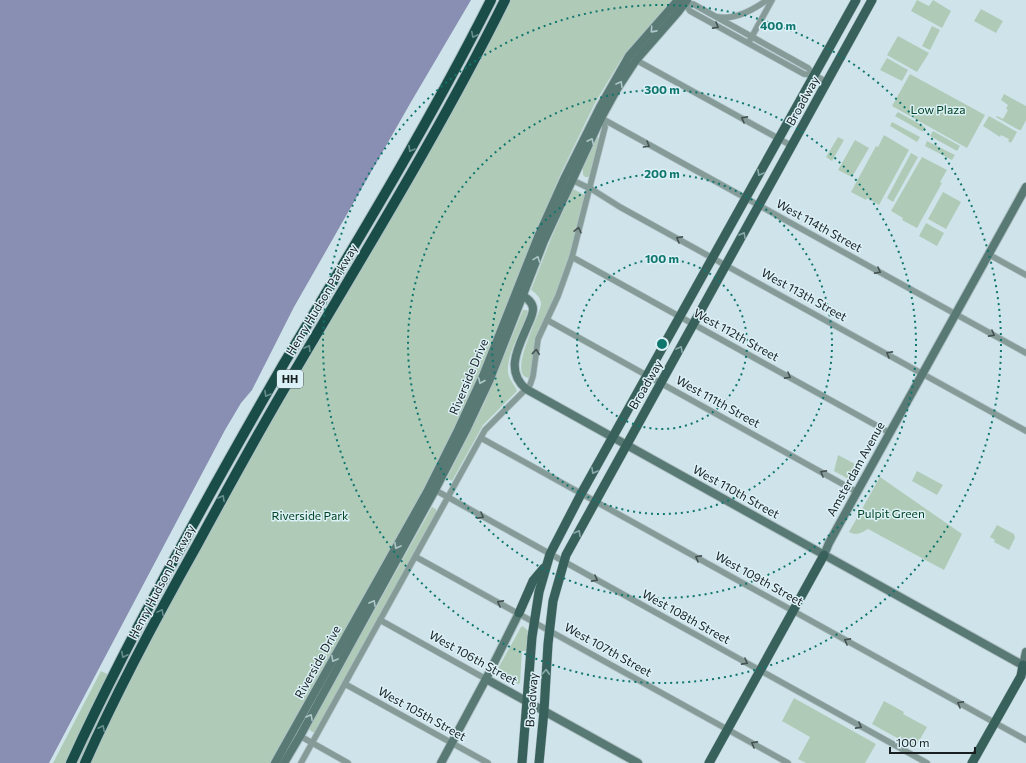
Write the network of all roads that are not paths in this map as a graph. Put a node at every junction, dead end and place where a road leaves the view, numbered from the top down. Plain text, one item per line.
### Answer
1 (491, 0) edge
2 (505, 0) edge
3 (767, 0) edge
4 (772, 0) edge
5 (856, 0) edge
6 (872, 0) edge
7 (682, 1) edge
8 (714, 16) junction
9 (752, 37) junction
10 (748, 43) junction
11 (633, 58) junction
12 (814, 75) junction
13 (828, 82) junction
14 (598, 117) junction
15 (778, 138) junction
16 (792, 146) junction
17 (568, 178) junction
18 (589, 188) junction
19 (1025, 190) edge
20 (746, 198) junction
21 (759, 205) junction
22 (988, 254) junction
23 (572, 257) junction
24 (713, 258) junction
25 (726, 265) junction
26 (1026, 275) edge
27 (520, 294) junction
28 (956, 314) junction
29 (680, 317) junction
30 (547, 320) junction
31 (694, 324) junction
32 (1026, 353) edge
33 (923, 373) junction
34 (648, 376) junction
35 (661, 383) junction
36 (526, 389) junction
37 (1026, 431) edge
38 (890, 433) junction
39 (613, 437) junction
40 (481, 438) junction
41 (627, 445) junction
42 (432, 489) junction
43 (857, 492) junction
44 (581, 494) junction
45 (447, 497) junction
46 (596, 502) junction
47 (550, 554) junction
48 (824, 555) junction
49 (416, 557) junction
50 (564, 562) junction
51 (547, 563) junction
52 (794, 611) junction
53 (519, 613) junction
54 (380, 620) junction
55 (534, 622) junction
56 (550, 630) junction
57 (1026, 652) edge
58 (1024, 666) edge
59 (760, 670) junction
60 (486, 679) junction
61 (345, 684) junction
62 (527, 702) junction
63 (544, 711) junction
64 (995, 723) junction
65 (728, 729) junction
66 (296, 734) junction
67 (1026, 740) edge
68 (312, 743) junction
69 (452, 743) junction
70 (71, 763) edge
71 (85, 763) edge
72 (275, 763) edge
73 (284, 763) edge
74 (301, 763) edge
75 (348, 763) edge
76 (441, 763) edge
77 (488, 763) edge
78 (522, 763) edge
79 (539, 763) edge
80 (638, 763) edge
81 (709, 763) edge
82 (788, 763) edge
83 (926, 763) edge
84 (972, 763) edge

1 -> 70 highway, Henry Hudson Parkway / HH
71 -> 2 highway, Henry Hudson Parkway / HH
3 - 8 street
4 - 9 street
5 - 12 main road, Broadway
6 - 13 main road, Broadway
7 - 8 street
7 -> 10 street
7 - 11 main road, Riverside Drive
8 - 9 street
9 - 10 street
9 - 12 street
10 - 12 street
11 - 14 main road, Riverside Drive
15 -> 11 street
12 - 13 street
12 - 15 main road, Broadway
13 - 16 main road, Broadway
14 - 17 main road, Riverside Drive
14 - 18 street
14 -> 20 street, West 114th Street
15 - 16 street
15 -> 20 main road, Broadway
16 - 21 main road, Broadway
17 - 18 street, West 113th Street
17 - 27 main road, Riverside Drive
23 -> 18 street
24 -> 18 street, West 113th Street
19 - 22 main road, Amsterdam Avenue
20 - 21 street, West 114th Street
20 - 24 main road, Broadway
25 -> 21 main road, Broadway
21 -> 28 street, West 114th Street
22 - 26 street
22 - 28 main road, Amsterdam Avenue
23 - 29 street, West 112th Street
23 - 30 street
24 - 25 street, West 113th Street
24 - 29 main road, Broadway
25 - 31 main road, Broadway
33 -> 25 street, West 113th Street
27 - 36 main road, West 110th Street
27 - 42 main road, Riverside Drive
28 -> 32 street, West 114th Street
28 - 33 main road, Amsterdam Avenue
29 - 31 street, West 112th Street
29 - 34 main road, Broadway
30 - 34 street, West 111th Street
36 -> 30 street
35 -> 31 main road, Broadway
31 -> 38 street, West 112th Street
33 - 37 street, West 113th Street
33 - 38 main road, Amsterdam Avenue
34 - 35 street, West 111th Street
34 - 39 main road, Broadway
35 - 41 main road, Broadway
43 -> 35 street, West 111th Street
36 - 39 main road, West 110th Street
36 - 40 street
38 - 43 main road, Amsterdam Avenue
39 - 41 main road, West 110th Street
39 -> 44 main road, Broadway
40 - 44 street, West 109th Street
40 - 45 street
41 - 46 main road, Broadway
41 - 48 main road, West 110th Street
42 - 45 street, West 108th Street
42 - 66 main road, Riverside Drive
43 - 48 main road, Amsterdam Avenue
44 - 46 street, West 109th Street
44 - 47 main road, Broadway
45 -> 47 street, West 108th Street
45 - 49 street
50 -> 46 main road, Broadway
52 -> 46 street, West 109th Street
47 - 50 street, West 108th Street
47 - 51 main road, Broadway
48 - 52 main road, Amsterdam Avenue
48 - 58 main road, West 110th Street
53 -> 49 street, West 107th Street
49 - 54 street
50 - 56 main road, Broadway
50 -> 59 street, West 108th Street
51 - 53 main road
51 - 55 main road, Broadway
52 - 59 main road, Amsterdam Avenue
64 -> 52 street, West 109th Street
53 - 55 street, West 107th Street
53 - 60 main road
54 - 60 street, West 106th Street
54 - 61 street
55 - 56 street, West 107th Street
55 - 62 main road, Broadway
63 -> 56 main road, Broadway
56 - 65 street, West 107th Street
57 - 58 main road
58 - 64 main road
59 - 65 main road, Amsterdam Avenue
59 -> 83 street, West 108th Street
60 - 62 main road, West 106th Street
60 - 69 main road
61 - 68 street
61 - 69 street, West 105th Street
62 - 63 main road, West 106th Street
62 - 78 main road, Broadway
63 - 79 main road, Broadway
63 - 80 main road, West 106th Street
64 - 67 street, West 109th Street
64 - 84 main road
65 - 81 main road, Amsterdam Avenue
82 -> 65 street, West 107th Street
66 - 68 street
66 - 72 main road, Riverside Drive
66 - 73 main road, Riverside Drive
68 - 74 street
68 - 75 street
69 - 76 main road
69 - 77 street, West 105th Street

